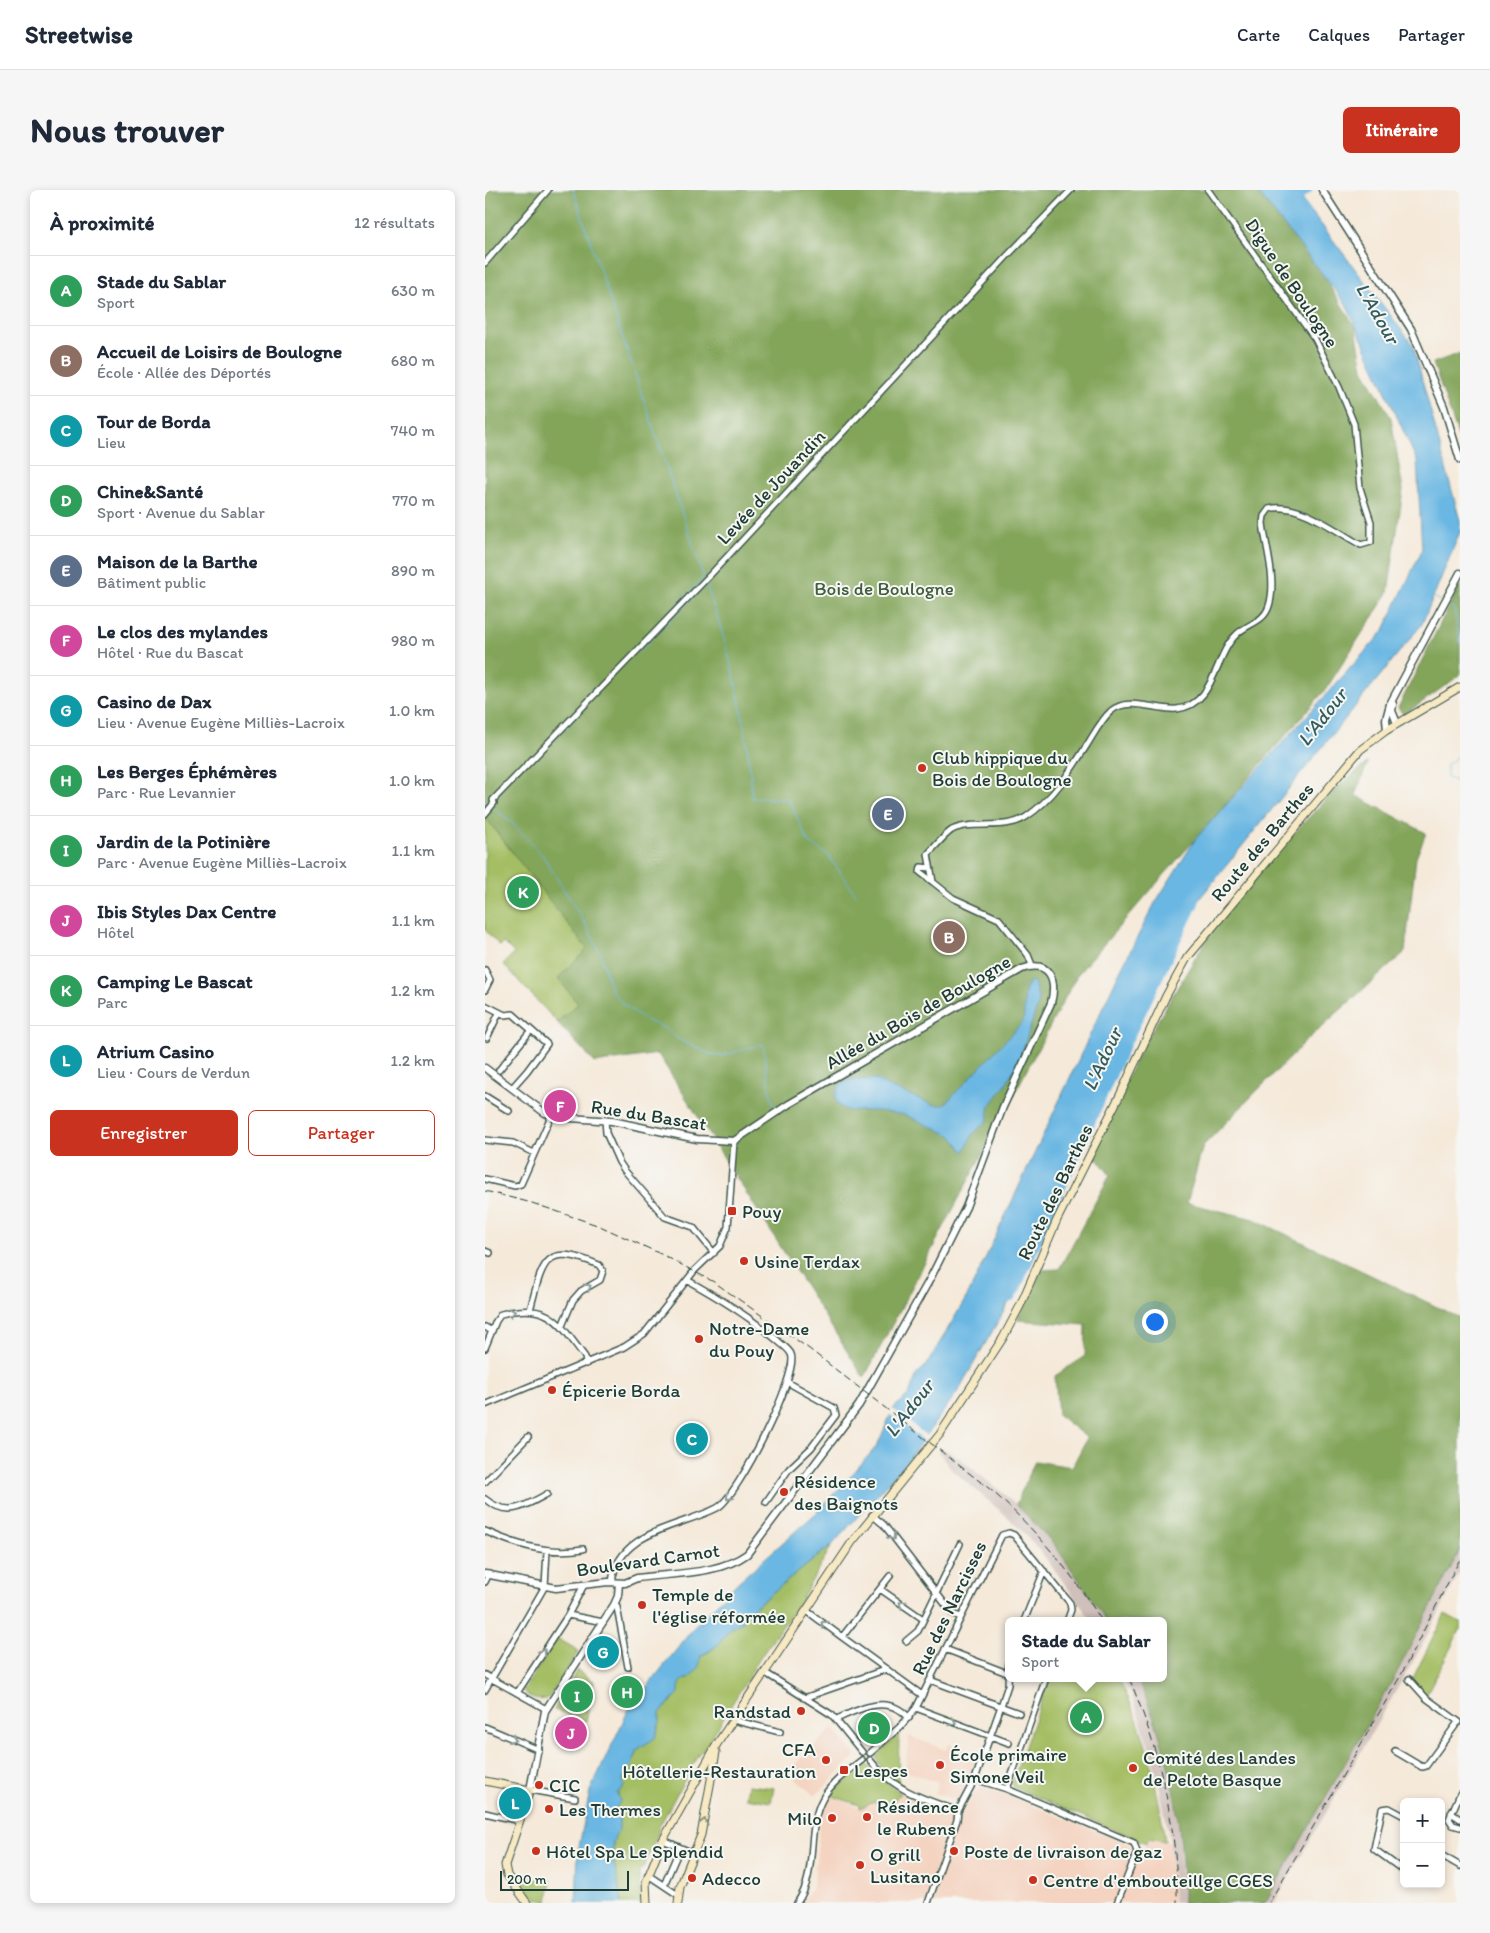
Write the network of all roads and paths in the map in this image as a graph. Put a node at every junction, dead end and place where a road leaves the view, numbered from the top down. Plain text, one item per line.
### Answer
1 (547, 190) edge
2 (1071, 190) edge
3 (1208, 190) edge
4 (1322, 190) edge
5 (485, 263) edge
6 (1460, 460) edge
7 (1460, 573) edge
8 (1460, 687) edge
9 (1394, 700) junction
10 (1430, 706) junction
11 (1397, 724) junction
12 (1389, 731) junction
13 (1344, 769) junction
14 (485, 814) edge
15 (930, 868) junction
16 (933, 882) junction
17 (1032, 965) junction
18 (485, 970) edge
19 (485, 990) edge
20 (485, 1006) edge
21 (499, 1013) junction
22 (531, 1030) junction
23 (487, 1038) dead end
24 (485, 1068) edge
25 (499, 1070) dead end
26 (511, 1088) junction
27 (485, 1096) edge
28 (509, 1111) dead end
29 (551, 1116) junction
30 (605, 1120) junction
31 (485, 1140) edge
32 (733, 1141) junction
33 (534, 1153) junction
34 (485, 1179) edge
35 (714, 1252) junction
36 (687, 1280) junction
37 (530, 1310) junction
38 (562, 1326) junction
39 (485, 1327) edge
40 (492, 1331) junction
41 (485, 1348) edge
42 (586, 1364) junction
43 (787, 1382) junction
44 (485, 1405) edge
45 (859, 1405) joint
46 (528, 1437) dead end
47 (485, 1482) edge
48 (547, 1494) dead end
49 (485, 1499) edge
50 (765, 1502) dead end
51 (872, 1515) junction
52 (485, 1531) edge
53 (960, 1544) dead end
54 (583, 1549) dead end
55 (547, 1551) junction
56 (1044, 1570) junction
57 (487, 1574) edge
58 (891, 1576) dead end
59 (485, 1582) edge
60 (615, 1582) junction
61 (584, 1585) junction
62 (545, 1586) junction
63 (880, 1589) junction
64 (936, 1592) junction
65 (614, 1605) junction
66 (807, 1611) junction
67 (568, 1615) junction
68 (960, 1617) junction
69 (1026, 1617) edge
70 (1068, 1617) edge
71 (923, 1618) junction
72 (603, 1622) junction
73 (842, 1637) junction
74 (906, 1641) dead end
75 (945, 1649) junction
76 (628, 1667) dead end
77 (887, 1669) junction
78 (764, 1672) junction
79 (1005, 1672) edge
80 (485, 1675) edge
81 (1409, 1678) dead end
82 (491, 1679) junction
83 (931, 1680) junction
84 (1008, 1682) edge
85 (1045, 1682) edge
86 (485, 1690) edge
87 (517, 1693) junction
88 (922, 1695) junction
89 (804, 1698) junction
90 (1001, 1706) junction
91 (916, 1708) junction
92 (546, 1709) junction
93 (1019, 1714) dead end
94 (909, 1718) junction
95 (837, 1719) junction
96 (733, 1720) junction
97 (1459, 1722) edge
98 (485, 1726) edge
99 (780, 1732) dead end
100 (990, 1736) junction
101 (1009, 1743) dead end
102 (717, 1744) junction
103 (538, 1750) junction
104 (1395, 1751) dead end
105 (863, 1752) junction
106 (870, 1753) junction
107 (862, 1760) junction
108 (870, 1760) junction
109 (975, 1779) junction
110 (485, 1781) edge
111 (1007, 1789) junction
112 (530, 1790) junction
113 (1460, 1794) edge
114 (575, 1798) dead end
115 (958, 1811) junction
116 (485, 1813) edge
117 (1451, 1813) junction
118 (1400, 1814) edge
119 (1460, 1819) edge
120 (519, 1821) junction
121 (1460, 1827) edge
122 (663, 1840) junction
123 (680, 1848) junction
124 (695, 1854) junction
125 (1445, 1857) edge
126 (1460, 1866) edge
127 (1400, 1868) edge
128 (648, 1875) junction
129 (664, 1885) junction
130 (678, 1899) edge
131 (527, 1903) edge
132 (647, 1903) edge
133 (797, 1903) edge
134 (928, 1903) edge
135 (1117, 1903) edge

1 - 5 street
2 - 14 street, Levée de Jouandin
3 - 15 street, Digue de Boulogne
4 - 6 street
7 - 9 street
8 - 10 main road
9 - 11 street
9 - 12 street
10 - 11 main road
10 - 12 main road
11 - 12 main road
12 - 13 main road, Route des Barthes
12 - 13 main road, Route des Barthes
13 - 51 main road, Route des Barthes
15 - 16 street
15 - 16 street
16 - 17 street
17 - 32 street, Allée du Bois de Boulogne
17 - 45 street, Allée du Bois de Boulogne
18 - 19 street
20 - 21 street
21 - 22 street
21 - 23 street
22 - 25 street
22 - 26 street
24 - 26 street
26 - 29 street
27 - 28 street
29 - 30 street, Rue du Bascat
29 - 33 street
30 - 32 street, Rue du Bascat
30 - 35 street
31 - 33 street
32 - 35 street
33 - 34 street
35 - 36 street
36 - 42 street
36 - 43 street
37 - 38 street
38 -> 37 street
40 -> 37 street
38 - 42 street
39 - 40 street
40 - 41 street
42 - 44 street
43 - 50 street
43 -> 60 street
45 - 60 street, Boulevard Carnot
46 - 47 street
48 - 49 street
51 -> 64 street
51 - 66 main road, Route des Barthes
52 - 55 street
53 - 64 street
54 - 55 street
55 - 62 street
56 - 68 street, Rue des Narcisses
56 - 69 street
56 - 70 street
57 - 59 street
57 - 62 street, Boulevard Carnot
58 - 63 street
60 - 61 street, Boulevard Carnot
60 - 65 street
61 - 62 street, Boulevard Carnot
61 - 67 street
62 - 82 street
71 -> 63 street
63 - 73 street
64 - 68 street
64 - 71 street
65 - 72 street
65 - 76 street
73 -> 66 street
66 - 78 main road, Route des Barthes
67 - 72 street
87 -> 67 street
68 - 75 street, Rue des Narcisses
71 - 74 street
72 - 92 street
73 - 77 street
75 - 79 street
75 - 83 street, Rue des Narcisses
77 - 88 street
77 - 89 street
78 - 89 street
78 - 96 main road, Route des Barthes
80 - 82 street
81 - 97 street
82 - 86 street
82 - 87 street
83 - 88 street, Rue des Narcisses
83 - 90 street
84 - 90 street
85 - 111 street
87 - 92 street
88 - 91 street, Rue des Narcisses
89 - 95 street
90 - 93 street
90 - 100 street
91 - 94 street, Rue des Narcisses
91 -> 100 street
92 - 103 street
94 - 95 street
94 - 106 street, Rue des Narcisses
95 - 105 street
96 - 99 street
96 - 102 main road, Route des Barthes
97 - 104 street
98 -> 103 street
100 - 101 street
100 - 109 street
102 - 122 main road, Route des Barthes
124 -> 102 main road
103 - 112 street
105 - 106 street
105 - 107 street
106 - 108 street
107 - 108 street
107 - 133 street
108 - 115 street
109 - 111 street
109 - 115 street
110 - 112 main road
111 - 135 street
112 - 114 street
112 - 120 main road
113 - 117 street
115 - 134 street
116 - 120 street
117 - 119 street
117 - 121 street
118 - 127 street
120 - 131 main road
122 - 123 street
122 - 128 main road, Route des Barthes
123 - 124 street
123 - 129 street
124 - 130 main road
125 - 126 street
128 - 129 street
128 - 132 main road
129 - 130 street

